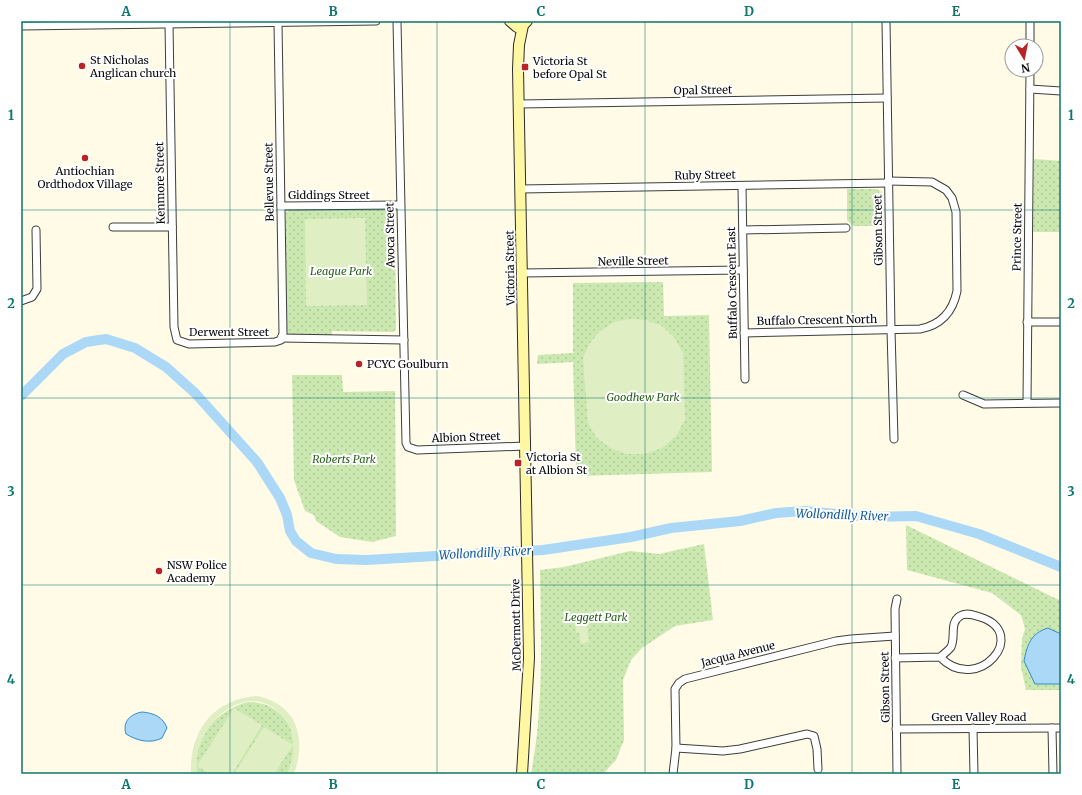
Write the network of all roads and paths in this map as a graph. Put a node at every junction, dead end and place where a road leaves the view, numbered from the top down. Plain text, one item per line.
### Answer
1 (358, 21) edge
2 (376, 21) edge
3 (397, 21) edge
4 (886, 21) edge
5 (1030, 21) edge
6 (518, 22) edge
7 (85, 23) edge
8 (126, 23) edge
9 (278, 23) junction
10 (169, 24) junction
11 (21, 26) edge
12 (1030, 38) edge
13 (1030, 78) edge
14 (1030, 89) junction
15 (1061, 91) edge
16 (887, 98) junction
17 (520, 104) junction
18 (888, 182) junction
19 (742, 186) junction
20 (521, 189) junction
21 (400, 205) junction
22 (281, 206) junction
23 (113, 227) dead end
24 (172, 227) junction
25 (846, 228) dead end
26 (36, 230) dead end
27 (743, 230) junction
28 (743, 270) junction
29 (522, 273) junction
30 (21, 301) edge
31 (1027, 322) junction
32 (1061, 322) edge
33 (891, 330) junction
34 (744, 332) junction
35 (281, 339) junction
36 (177, 340) joint
37 (404, 340) junction
38 (745, 379) dead end
39 (963, 395) dead end
40 (1026, 403) junction
41 (1061, 403) edge
42 (894, 439) dead end
43 (525, 446) junction
44 (408, 447) joint
45 (526, 490) joint
46 (897, 599) dead end
47 (895, 636) junction
48 (940, 657) junction
49 (895, 658) junction
50 (973, 728) junction
51 (1052, 728) junction
52 (1061, 728) edge
53 (896, 729) junction
54 (676, 748) junction
55 (521, 759) junction
56 (818, 769) dead end
57 (515, 774) edge
58 (522, 774) edge
59 (673, 774) edge
60 (897, 774) edge
61 (974, 774) edge
62 (1053, 774) edge

1 - 2 street
1 - 9 street
3 - 21 street, Avoca Street
4 - 16 street, Gibson Street
5 - 12 street
6 - 17 main road, Victoria Street
7 - 8 street
7 - 11 street
8 - 10 street
9 - 10 street
9 - 22 street, Bellevue Street
10 - 24 street, Kenmore Street
13 - 14 street, Prince Street
14 - 15 street
14 - 31 street, Prince Street
16 - 17 street, Opal Street
16 - 18 street, Gibson Street
17 - 20 main road, Victoria Street
18 - 19 street, Ruby Street
18 - 33 street, Gibson Street
18 - 33 street, Ruby Street
19 - 20 street, Ruby Street
19 - 27 street, Buffalo Crescent East
20 - 29 main road, Victoria Street
21 - 22 street, Giddings Street
21 - 37 street, Avoca Street
22 - 35 street, Bellevue Street
23 - 24 street
24 - 36 street, Kenmore Street
25 - 27 street
26 - 30 street
27 - 28 street, Buffalo Crescent East
28 - 29 street, Neville Street
28 - 34 street, Buffalo Crescent East
29 - 43 main road, Victoria Street
31 - 32 street
31 - 40 street, Prince Street
33 - 34 street, Buffalo Crescent North
33 - 42 street, Gibson Street
34 - 38 street, Buffalo Crescent East
35 - 36 street, Derwent Street
35 - 37 street, Derwent Street
37 - 44 street, Avoca Street
39 - 40 street
40 - 41 street
43 - 44 street, Albion Street
43 - 45 main road, Victoria Street
45 - 55 main road, McDermott Drive
46 - 47 street, Gibson Street
47 - 49 street, Gibson Street
47 - 54 street, Jacqua Avenue
48 - 48 street
48 - 49 street
49 - 53 street, Gibson Street
50 - 51 street, Green Valley Road
50 - 53 street, Green Valley Road
50 - 61 street
51 - 52 street, Green Valley Road
51 - 62 street
53 - 60 street, Gibson Street
54 - 56 street
54 - 59 street, Jacqua Avenue
55 - 57 main road, McDermott Drive
55 - 58 main road, McDermott Drive

